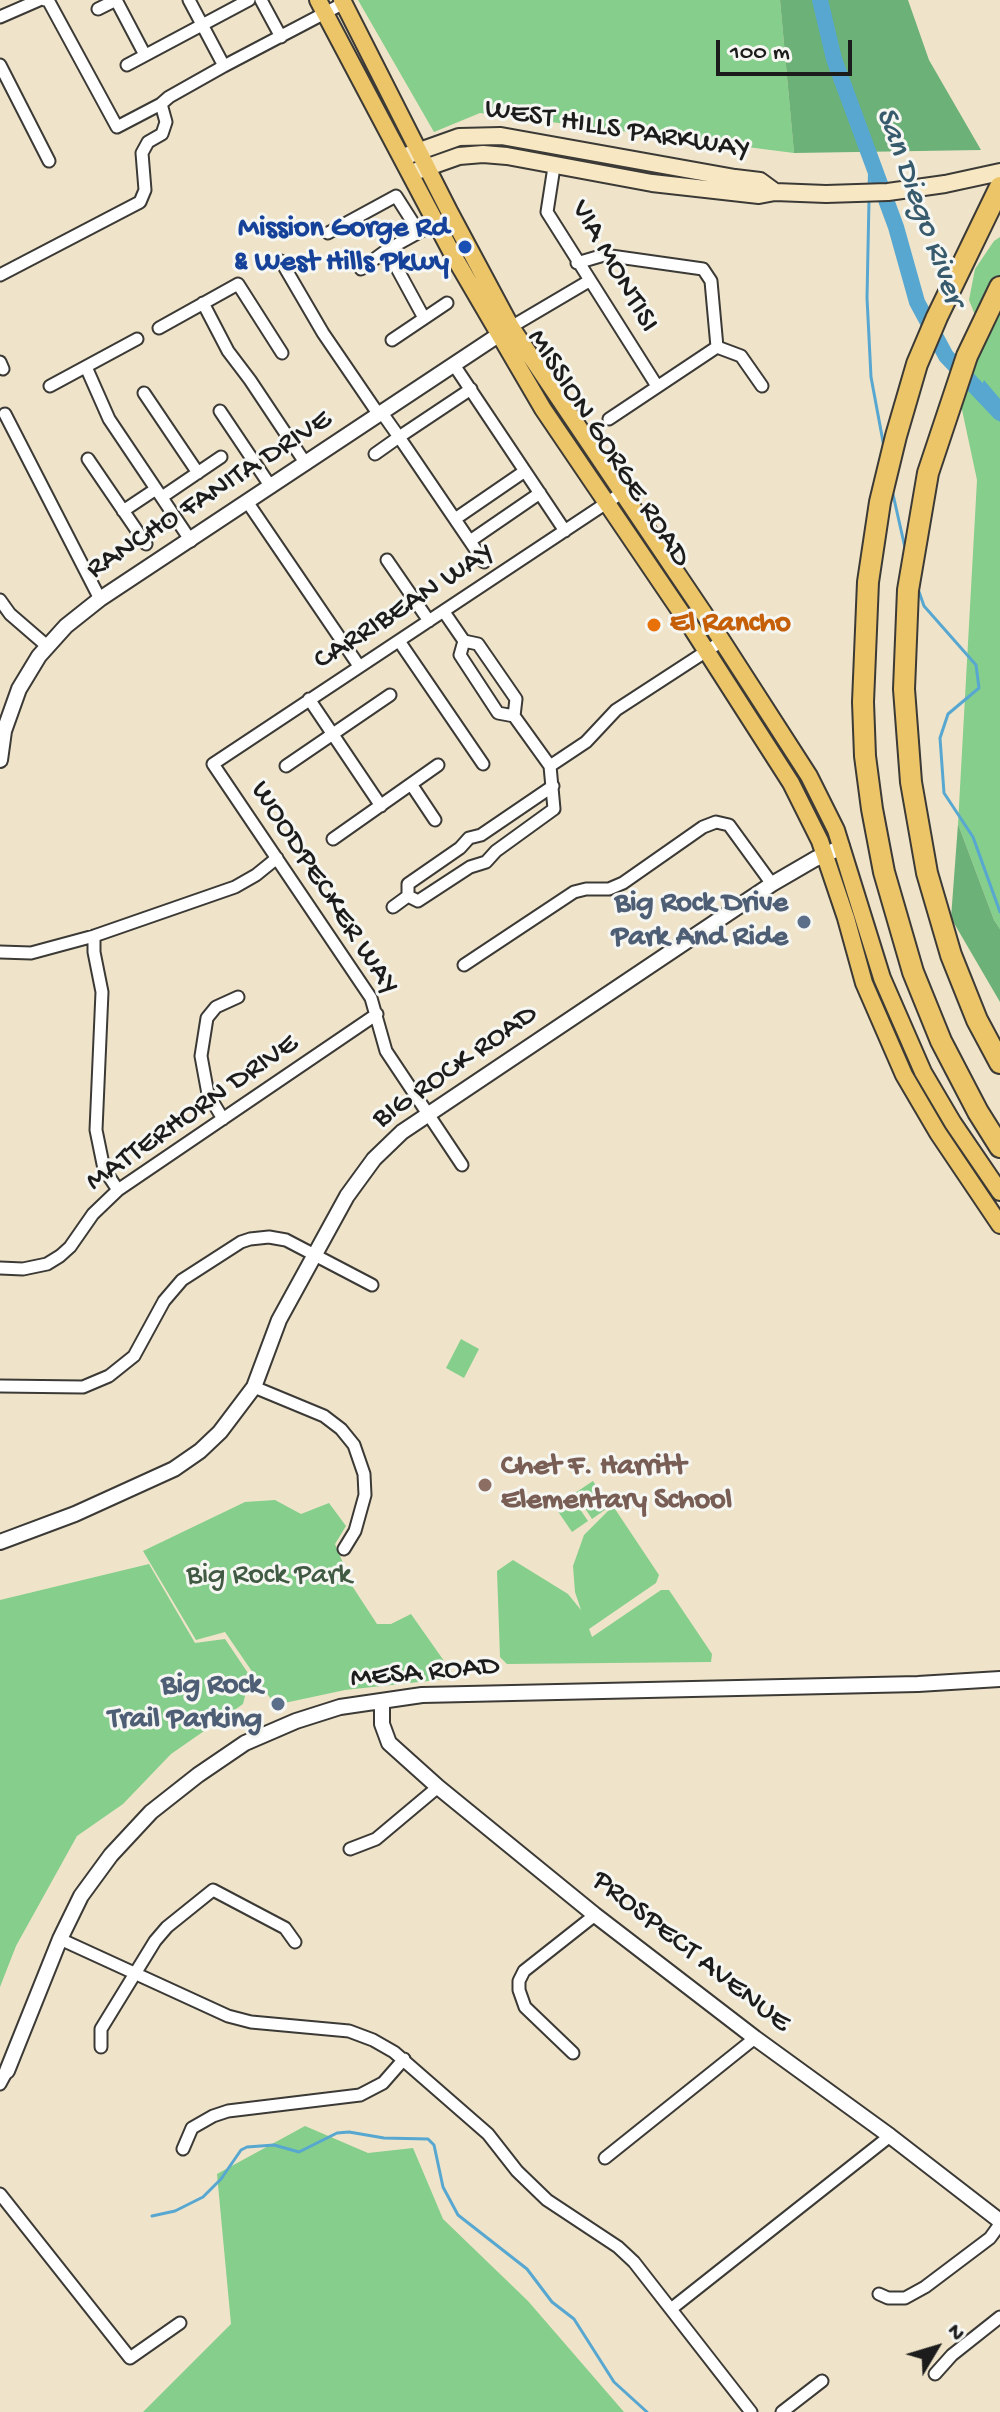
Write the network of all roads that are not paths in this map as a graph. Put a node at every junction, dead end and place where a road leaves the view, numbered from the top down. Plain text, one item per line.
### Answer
1 (39, 0) edge
2 (45, 0) edge
3 (116, 0) edge
4 (189, 0) edge
5 (249, 0) edge
6 (261, 0) edge
7 (343, 2) edge
8 (322, 6) edge
9 (98, 9) dead end
10 (0, 17) edge
11 (202, 25) junction
12 (281, 37) junction
13 (145, 55) junction
14 (0, 65) edge
15 (127, 65) dead end
16 (224, 66) junction
17 (161, 104) junction
18 (419, 150) junction
19 (49, 161) dead end
20 (407, 165) junction
21 (427, 166) junction
22 (554, 167) junction
23 (1000, 172) edge
24 (1000, 187) edge
25 (775, 192) junction
26 (436, 223) junction
27 (419, 232) junction
28 (328, 233) dead end
29 (387, 250) junction
30 (281, 261) dead end
31 (577, 263) junction
32 (361, 269) dead end
33 (0, 275) edge
34 (589, 281) junction
35 (1000, 287) edge
36 (203, 303) junction
37 (447, 303) dead end
38 (424, 318) junction
39 (159, 328) dead end
40 (505, 331) junction
41 (137, 339) dead end
42 (392, 340) dead end
43 (717, 347) junction
44 (282, 353) dead end
45 (454, 365) junction
46 (86, 367) junction
47 (50, 386) dead end
48 (657, 386) junction
49 (762, 386) dead end
50 (471, 389) junction
51 (144, 393) dead end
52 (220, 411) dead end
53 (5, 414) dead end
54 (380, 414) junction
55 (609, 419) dead end
56 (399, 437) junction
57 (375, 454) dead end
58 (221, 457) dead end
59 (88, 459) dead end
60 (306, 464) junction
61 (525, 471) junction
62 (198, 473) junction
63 (271, 487) junction
64 (623, 492) junction
65 (159, 493) junction
66 (540, 493) junction
67 (248, 503) junction
68 (607, 503) junction
69 (123, 511) junction
70 (455, 519) junction
71 (565, 531) junction
72 (191, 541) junction
73 (470, 541) junction
74 (146, 544) dead end
75 (643, 555) junction
76 (387, 560) dead end
77 (484, 562) dead end
78 (683, 581) junction
79 (100, 599) junction
80 (0, 600) edge
81 (444, 612) junction
82 (429, 621) junction
83 (399, 641) junction
84 (464, 641) junction
85 (722, 641) junction
86 (47, 646) junction
87 (707, 652) junction
88 (359, 666) junction
89 (390, 695) dead end
90 (309, 699) junction
91 (514, 716) junction
92 (333, 734) junction
93 (0, 760) edge
94 (213, 764) joint
95 (483, 764) dead end
96 (438, 765) dead end
97 (286, 766) dead end
98 (550, 766) junction
99 (411, 784) junction
100 (553, 789) junction
101 (381, 806) junction
102 (435, 820) dead end
103 (333, 839) dead end
104 (842, 847) junction
105 (460, 848) junction
106 (824, 854) junction
107 (277, 858) junction
108 (474, 866) junction
109 (772, 884) junction
110 (408, 896) junction
111 (393, 907) dead end
112 (94, 936) junction
113 (0, 952) edge
114 (464, 965) dead end
115 (238, 997) dead end
116 (377, 1014) junction
117 (1000, 1063) edge
118 (428, 1115) junction
119 (223, 1119) junction
120 (1000, 1147) edge
121 (462, 1165) dead end
122 (118, 1190) junction
123 (1000, 1192) edge
124 (1000, 1225) edge
125 (315, 1253) junction
126 (0, 1268) edge
127 (372, 1285) dead end
128 (0, 1386) edge
129 (254, 1387) junction
130 (0, 1542) edge
131 (344, 1549) dead end
132 (1000, 1679) edge
133 (382, 1701) junction
134 (438, 1787) junction
135 (350, 1849) dead end
136 (595, 1915) junction
137 (60, 1939) junction
138 (295, 1942) dead end
139 (135, 1973) junction
140 (755, 2038) junction
141 (101, 2047) dead end
142 (573, 2053) dead end
143 (404, 2059) junction
144 (3, 2078) edge
145 (890, 2136) junction
146 (183, 2149) dead end
147 (605, 2158) dead end
148 (0, 2194) edge
149 (1000, 2223) edge
150 (879, 2294) dead end
151 (671, 2309) junction
152 (1000, 2317) edge
153 (180, 2323) dead end
154 (935, 2374) dead end
155 (822, 2381) dead end
156 (751, 2412) edge
157 (782, 2412) edge

1 - 10 street
2 - 17 street
3 - 9 street
3 - 13 street
4 - 11 street
5 - 11 street
6 - 12 street
7 - 8 street
7 - 18 main road, MISSION GORGE ROAD
8 - 12 street
8 - 20 main road, MISSION GORGE ROAD
11 - 13 street
11 - 16 street
12 - 16 street
13 - 15 street
14 - 19 street
16 - 17 street
17 - 33 street
18 - 20 main road, WEST HILLS PARKWAY
18 - 21 main road, MISSION GORGE ROAD
18 - 25 main road, WEST HILLS PARKWAY
20 - 21 main road, WEST HILLS PARKWAY
20 - 26 main road, MISSION GORGE ROAD
21 - 22 main road, WEST HILLS PARKWAY
21 - 40 main road, MISSION GORGE ROAD
22 - 25 main road, WEST HILLS PARKWAY
22 - 31 street, VIA MONTISI
23 - 25 main road, WEST HILLS PARKWAY
24 - 120 highway
26 - 27 street
26 - 40 main road, MISSION GORGE ROAD
27 - 28 street
27 - 29 street
29 - 32 street
29 - 38 street
30 - 54 street
31 - 34 street, VIA MONTISI
31 - 43 street
34 - 40 street
34 - 48 street, VIA MONTISI
35 - 117 highway
36 - 39 street
36 - 44 street
36 - 60 street
37 - 38 street
38 - 42 street
40 - 45 street, RANCHO FANITA DRIVE
40 - 64 main road, MISSION GORGE ROAD
40 - 68 main road, MISSION GORGE ROAD
41 - 46 street
43 - 48 street
43 - 49 street
45 - 50 street
45 - 54 street, RANCHO FANITA DRIVE
46 - 47 street
46 - 65 street
48 - 55 street
50 - 56 street
50 - 61 street
51 - 62 street
52 - 63 street
53 - 79 street
54 - 56 street
54 - 60 street, RANCHO FANITA DRIVE
56 - 57 street
56 - 70 street
58 - 62 street
59 - 69 street
60 - 63 street, RANCHO FANITA DRIVE
61 - 66 street
61 - 70 street
62 - 65 street
63 - 67 street, RANCHO FANITA DRIVE
64 - 68 street, CARRIBEAN WAY
64 - 78 main road, MISSION GORGE ROAD
65 - 69 street
65 - 72 street
66 - 71 street
66 - 73 street
67 - 72 street, RANCHO FANITA DRIVE
67 - 88 street
68 - 71 street, CARRIBEAN WAY
68 - 75 main road, MISSION GORGE ROAD
69 - 74 street
70 - 73 street
71 - 81 street, CARRIBEAN WAY
72 - 79 street, RANCHO FANITA DRIVE
73 - 77 street
75 - 78 main road
75 - 87 main road, MISSION GORGE ROAD
76 - 82 street
78 - 85 main road, MISSION GORGE ROAD
79 - 86 street, RANCHO FANITA DRIVE
80 - 86 street
81 - 82 street, CARRIBEAN WAY
81 - 84 street
82 - 83 street, CARRIBEAN WAY
83 - 88 street, CARRIBEAN WAY
83 - 95 street
84 - 91 street
84 - 91 street
85 - 87 street
85 - 104 main road, MISSION GORGE ROAD
86 - 93 street, RANCHO FANITA DRIVE
87 - 98 street
87 - 106 main road, MISSION GORGE ROAD
88 - 90 street, CARRIBEAN WAY
89 - 92 street
90 - 92 street
90 - 94 street, CARRIBEAN WAY
91 - 98 street
92 - 97 street
92 - 101 street
94 - 107 street, WOODPECKER WAY
96 - 99 street
98 - 100 street
99 - 101 street
99 - 102 street
100 - 105 street
100 - 108 street
101 - 103 street
104 - 106 street, BIG ROCK ROAD
104 - 123 main road, MISSION GORGE ROAD
105 - 108 street
105 - 110 street
106 - 109 street, BIG ROCK ROAD
106 - 124 main road, MISSION GORGE ROAD
107 - 112 street
107 - 116 street, WOODPECKER WAY
108 - 110 street
109 - 114 street
109 - 118 street, BIG ROCK ROAD
110 - 111 street
112 - 113 street
112 - 122 street
115 - 119 street
116 - 118 street, WOODPECKER WAY
116 - 119 street, MATTERHORN DRIVE
118 - 121 street, WOODPECKER WAY
118 - 125 street, BIG ROCK ROAD
119 - 122 street, MATTERHORN DRIVE
122 - 126 street, MATTERHORN DRIVE
125 - 127 street
125 - 128 street
125 - 129 street, BIG ROCK ROAD
129 - 130 street, BIG ROCK ROAD
129 - 131 street
132 - 133 street, MESA ROAD
133 - 134 street, PROSPECT AVENUE
133 - 137 street, MESA ROAD
134 - 135 street
134 - 136 street, PROSPECT AVENUE
136 - 140 street, PROSPECT AVENUE
136 - 142 street
137 - 139 street
137 - 144 street, MESA ROAD
138 - 139 street
139 - 141 street
139 - 143 street
140 - 145 street, PROSPECT AVENUE
140 - 147 street
143 - 146 street
143 - 151 street
145 - 149 street, PROSPECT AVENUE
145 - 151 street
148 - 153 street
149 - 150 street
151 - 156 street
152 - 154 street
155 - 157 street

